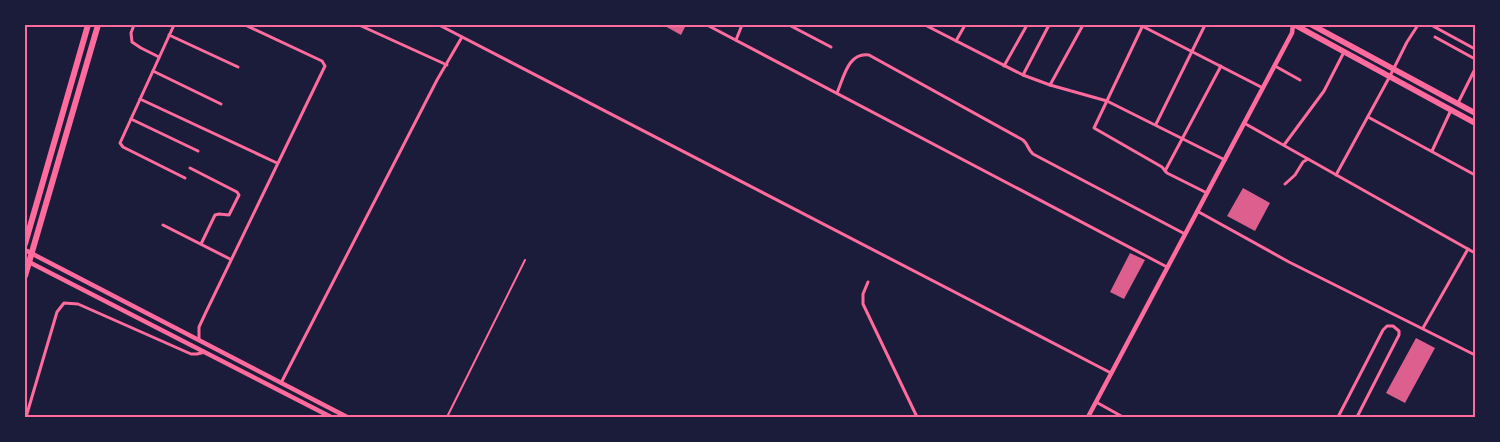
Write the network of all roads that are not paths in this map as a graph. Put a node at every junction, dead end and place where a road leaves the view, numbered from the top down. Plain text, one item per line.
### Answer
1 (88, 25) edge
2 (98, 25) edge
3 (134, 25) edge
4 (174, 25) edge
5 (245, 25) edge
6 (359, 25) edge
7 (439, 25) edge
8 (707, 25) edge
9 (742, 25) edge
10 (789, 25) edge
11 (924, 25) edge
12 (936, 25) edge
13 (965, 25) edge
14 (1027, 25) edge
15 (1049, 25) edge
16 (1083, 25) edge
17 (1142, 25) edge
18 (1206, 25) edge
19 (1312, 25) edge
20 (1418, 25) edge
21 (1432, 25) edge
22 (1297, 26) edge
23 (934, 29) junction
24 (169, 35) junction
25 (462, 37) junction
26 (1435, 38) dead end
27 (736, 40) junction
28 (956, 41) junction
29 (831, 47) dead end
30 (1475, 48) edge
31 (1192, 52) junction
32 (1344, 52) junction
33 (159, 57) junction
34 (1475, 59) edge
35 (447, 65) junction
36 (1004, 66) junction
37 (1221, 66) junction
38 (1274, 66) junction
39 (238, 67) dead end
40 (1394, 68) junction
41 (1475, 69) edge
42 (153, 71) junction
43 (1023, 75) junction
44 (1390, 76) junction
45 (1300, 80) dead end
46 (1050, 85) junction
47 (1263, 88) junction
48 (837, 93) junction
49 (140, 99) junction
50 (1107, 101) junction
51 (1458, 103) junction
52 (220, 104) dead end
53 (1452, 110) junction
54 (1475, 113) edge
55 (1368, 117) junction
56 (131, 119) junction
57 (1244, 123) junction
58 (1475, 123) edge
59 (1156, 124) junction
60 (1184, 138) junction
61 (1284, 145) junction
62 (198, 151) dead end
63 (1432, 151) junction
64 (1309, 158) junction
65 (1225, 160) junction
66 (277, 163) junction
67 (190, 168) dead end
68 (1165, 171) junction
69 (1475, 175) edge
70 (1336, 176) junction
71 (185, 178) dead end
72 (1285, 184) dead end
73 (1207, 193) junction
74 (1197, 211) junction
75 (163, 225) dead end
76 (1185, 234) junction
77 (25, 244) edge
78 (200, 244) junction
79 (1468, 249) junction
80 (25, 250) edge
81 (1475, 253) edge
82 (230, 259) junction
83 (25, 260) edge
84 (525, 260) dead end
85 (1167, 267) junction
86 (1475, 267) edge
87 (1475, 274) edge
88 (25, 276) edge
89 (868, 282) dead end
90 (1423, 328) junction
91 (199, 340) junction
92 (206, 352) junction
93 (1475, 356) edge
94 (1111, 373) junction
95 (281, 383) junction
96 (1096, 402) junction
97 (1089, 415) edge
98 (26, 417) edge
99 (331, 417) edge
100 (347, 417) edge
101 (446, 417) edge
102 (917, 417) edge
103 (1096, 417) edge
104 (1123, 417) edge
105 (1338, 417) edge
106 (1357, 417) edge

1 - 77 highway
2 - 88 highway
3 - 33 street
4 - 24 street
5 - 66 street
6 - 35 street
7 - 25 street
8 - 27 street
9 - 27 street
10 - 29 street
11 - 23 street
12 - 23 street
13 - 28 street
14 - 36 street
15 - 43 street
16 - 46 street
17 - 31 street
17 - 50 street
18 - 31 street
19 - 40 highway
20 - 40 street
21 - 30 street
22 - 32 highway
22 - 38 street
23 - 28 street
24 - 33 street
24 - 39 street
25 - 35 street
25 - 94 street
26 - 34 street
27 - 48 street
28 - 36 street
31 - 37 street
31 - 59 street
32 - 44 highway
32 - 61 street
33 - 42 street
35 - 95 street
36 - 43 street
37 - 47 street
37 - 60 street
38 - 45 street
38 - 47 street
40 - 44 street
40 - 51 highway
41 - 51 street
42 - 49 street
42 - 52 street
43 - 46 street
44 - 53 highway
44 - 55 street
46 - 50 street
47 - 57 street
48 - 76 street
48 - 85 street
49 - 56 street
49 - 66 street
50 - 59 street
50 - 68 street
51 - 54 highway
53 - 58 highway
53 - 63 street
55 - 63 street
55 - 70 street
56 - 62 street
56 - 71 street
57 - 61 street
57 - 65 street
59 - 60 street
60 - 65 street
60 - 68 street
61 - 64 street
63 - 69 street
64 - 70 street
64 - 72 street
65 - 73 street
66 - 82 street
67 - 78 street
68 - 73 street
70 - 79 street
73 - 74 street
74 - 76 street
74 - 90 street
75 - 78 street
76 - 85 street
78 - 82 street
79 - 81 street
79 - 90 street
80 - 91 street
82 - 91 street
83 - 92 street
84 - 101 lane
85 - 94 street
86 - 87 street
89 - 102 street
90 - 93 street
91 - 95 street
92 - 98 street
92 - 99 street
94 - 96 street
95 - 100 street
96 - 97 street
96 - 104 street
97 - 103 street
105 - 106 street

